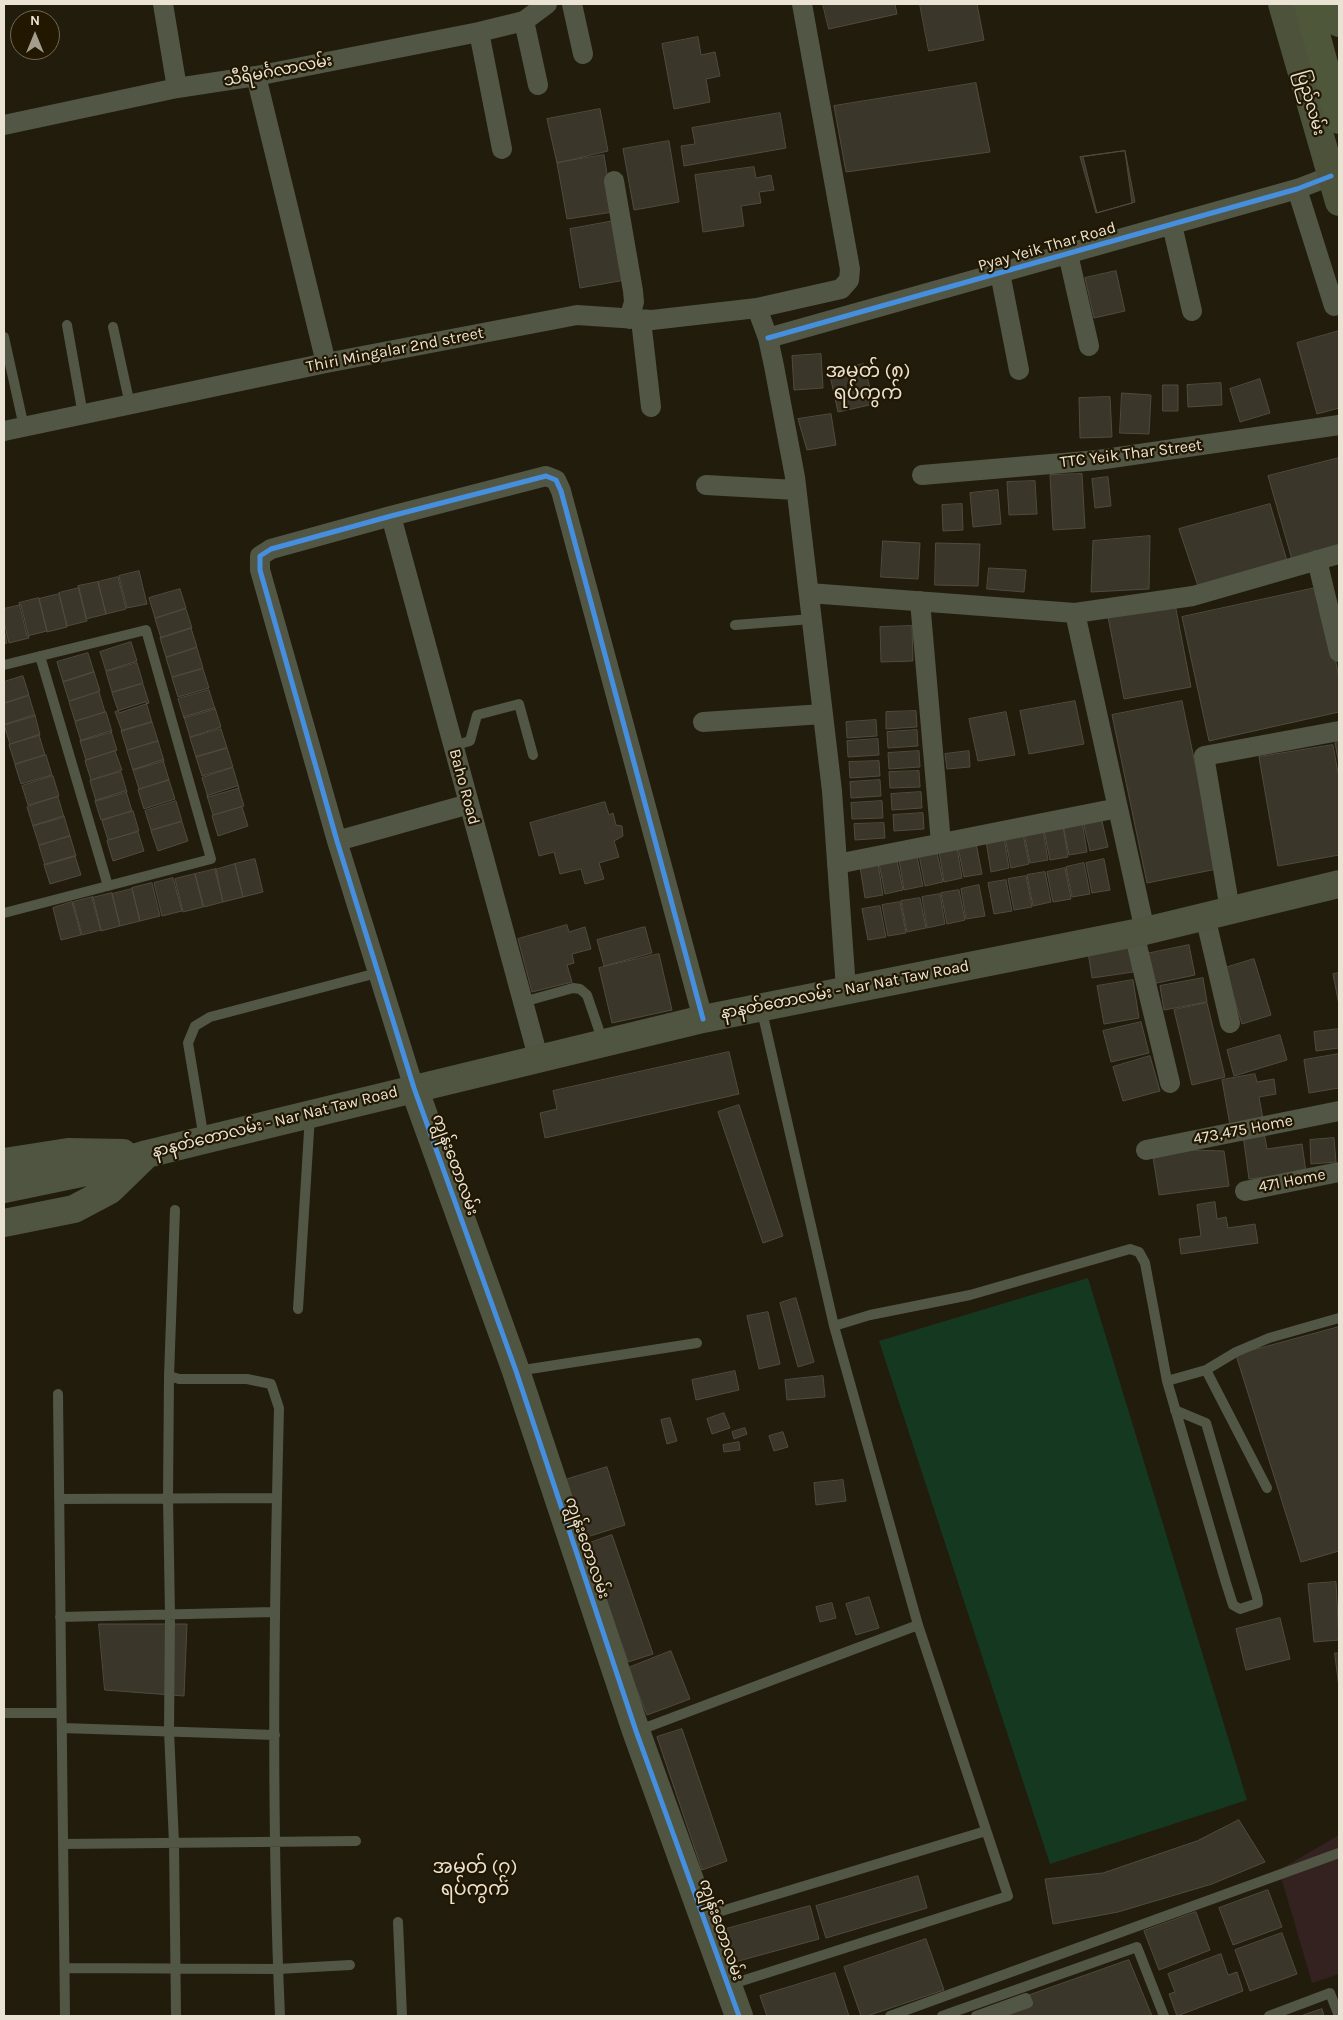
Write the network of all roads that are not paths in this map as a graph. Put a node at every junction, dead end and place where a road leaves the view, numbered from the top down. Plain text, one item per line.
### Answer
1 (163, 4) edge
2 (547, 4) edge
3 (572, 4) edge
4 (802, 4) edge
5 (1282, 4) edge
6 (1308, 4) edge
7 (1334, 4) edge
8 (524, 21) junction
9 (1339, 23) edge
10 (478, 32) junction
11 (583, 54) dead end
12 (256, 76) junction
13 (538, 84) dead end
14 (177, 88) junction
15 (1339, 120) edge
16 (4, 125) edge
17 (502, 149) dead end
18 (1331, 176) junction
19 (614, 180) dead end
20 (1297, 189) junction
21 (1339, 202) edge
22 (1172, 224) junction
23 (1068, 254) junction
24 (1000, 273) junction
25 (1334, 306) dead end
26 (757, 308) junction
27 (1192, 311) dead end
28 (635, 319) junction
29 (67, 325) dead end
30 (113, 327) dead end
31 (4, 337) edge
32 (768, 338) junction
33 (1089, 346) dead end
34 (326, 363) junction
35 (1018, 370) dead end
36 (130, 405) junction
37 (651, 407) dead end
38 (83, 415) junction
39 (1339, 425) edge
40 (24, 427) junction
41 (4, 431) edge
42 (922, 475) dead end
43 (706, 485) dead end
44 (796, 490) junction
45 (391, 516) junction
46 (1339, 554) edge
47 (1317, 560) junction
48 (809, 593) junction
49 (920, 601) junction
50 (1075, 613) junction
51 (812, 619) junction
52 (735, 625) dead end
53 (1339, 652) edge
54 (40, 656) junction
55 (4, 665) edge
56 (823, 714) junction
57 (703, 722) dead end
58 (1339, 731) edge
59 (453, 746) junction
60 (532, 755) dead end
61 (469, 804) junction
62 (1118, 808) junction
63 (337, 841) junction
64 (941, 843) junction
65 (837, 864) junction
66 (1339, 884) edge
67 (108, 886) junction
68 (4, 913) edge
69 (1218, 913) junction
70 (1139, 932) junction
71 (377, 973) junction
72 (846, 989) junction
73 (523, 1002) junction
74 (761, 1006) junction
75 (703, 1019) junction
76 (1230, 1023) dead end
77 (603, 1042) junction
78 (538, 1057) junction
79 (1170, 1083) dead end
80 (414, 1088) junction
81 (1339, 1111) edge
82 (310, 1114) junction
83 (204, 1140) junction
84 (1146, 1150) dead end
85 (147, 1154) junction
86 (4, 1162) edge
87 (1339, 1172) edge
88 (4, 1189) edge
89 (1245, 1191) dead end
90 (175, 1210) dead end
91 (4, 1223) edge
92 (298, 1309) dead end
93 (1339, 1318) edge
94 (834, 1326) junction
95 (697, 1343) dead end
96 (1206, 1370) junction
97 (516, 1371) junction
98 (170, 1376) junction
99 (1166, 1381) junction
100 (58, 1394) dead end
101 (1175, 1410) junction
102 (1267, 1488) dead end
103 (168, 1498) junction
104 (276, 1498) junction
105 (59, 1499) junction
106 (274, 1612) junction
107 (170, 1615) junction
108 (60, 1617) junction
109 (918, 1625) junction
110 (62, 1713) junction
111 (4, 1714) edge
112 (62, 1728) junction
113 (168, 1732) junction
114 (636, 1732) junction
115 (275, 1735) junction
116 (986, 1831) junction
117 (356, 1841) dead end
118 (174, 1843) junction
119 (275, 1843) junction
120 (63, 1844) junction
121 (1339, 1853) edge
122 (704, 1917) junction
123 (398, 1922) dead end
124 (350, 1965) dead end
125 (64, 1968) junction
126 (176, 1969) junction
127 (278, 1969) junction
128 (727, 1985) junction
129 (65, 2016) edge
130 (176, 2016) edge
131 (280, 2016) edge
132 (402, 2016) edge
133 (739, 2016) edge
134 (890, 2016) edge
135 (942, 2016) edge
136 (976, 2016) edge
137 (991, 2016) edge
138 (1164, 2016) edge
139 (1269, 2016) edge
140 (1339, 2016) edge

1 - 14 street
2 - 8 street, သီရိမင်္ဂလာလမ်း
3 - 11 street
4 - 26 street, Thiri Mingalar 2nd street
5 - 18 main road, ပြည်လမ်း
6 - 15 highway
7 - 9 highway
8 - 10 street, သီရိမင်္ဂလာလမ်း
8 - 13 street
10 - 12 street, သီရိမင်္ဂလာလမ်း
10 - 17 street
12 - 14 street, သီရိမင်္ဂလာလမ်း
12 - 34 street
14 - 16 street, သီရိမင်္ဂလာလမ်း
18 - 20 street, Pyay Yeik Thar Road
18 - 21 main road, ပြည်လမ်း
19 - 28 street
20 - 22 street, Pyay Yeik Thar Road
20 - 25 street
22 - 23 street, Pyay Yeik Thar Road
22 - 27 street
23 - 24 street, Pyay Yeik Thar Road
23 - 33 street
24 - 32 street, Pyay Yeik Thar Road
24 - 35 street
26 - 28 street, Thiri Mingalar 2nd street
26 - 32 street
28 - 34 street, Thiri Mingalar 2nd street
28 - 37 street
29 - 38 lane
30 - 36 lane
31 - 40 lane
32 - 44 street
34 - 36 street, Thiri Mingalar 2nd street
36 - 38 street, Thiri Mingalar 2nd street
38 - 40 street, Thiri Mingalar 2nd street
39 - 42 street, TTC Yeik Thar Street
40 - 41 street, Thiri Mingalar 2nd street
43 - 44 street
44 - 48 street
45 - 59 street, Baho Road
45 - 63 street
45 - 75 street
46 - 47 street
47 - 50 street
47 - 53 street
48 - 49 street
48 - 51 street
49 - 50 street
49 - 64 street
50 - 62 street
51 - 52 lane
51 - 56 street
54 - 55 lane
54 - 67 lane
54 - 67 lane
56 - 57 street
56 - 65 street
58 - 69 street
59 - 60 lane
59 - 61 street, Baho Road
61 - 63 street
61 - 73 street, Baho Road
62 - 64 street
62 - 70 street
63 - 71 street
64 - 65 street
65 - 72 street
66 - 69 main road, နာနတ်တောလမ်း - Nar Nat Taw Road
67 - 68 lane
69 - 70 main road, နာနတ်တောလမ်း - Nar Nat Taw Road
69 - 76 street
70 - 72 main road, နာနတ်တောလမ်း - Nar Nat Taw Road
70 - 79 street
71 - 80 street
71 - 83 lane
72 - 74 main road, နာနတ်တောလမ်း - Nar Nat Taw Road
73 - 77 lane
73 - 78 street, Baho Road
74 - 75 main road, နာနတ်တောလမ်း - Nar Nat Taw Road
74 - 94 lane
75 - 77 main road, နာနတ်တောလမ်း - Nar Nat Taw Road
77 - 78 main road, နာနတ်တောလမ်း - Nar Nat Taw Road
78 - 80 main road, နာနတ်တောလမ်း - Nar Nat Taw Road
80 - 82 main road, နာနတ်တောလမ်း - Nar Nat Taw Road
80 - 97 main road, ကျွန်းတောလမ်း
81 - 84 street, 473,475 Home
82 - 83 main road, နာနတ်တောလမ်း - Nar Nat Taw Road
82 - 92 lane
83 - 85 main road, နာနတ်တောလမ်း - Nar Nat Taw Road
85 - 86 main road
85 - 88 main road, နာနတ်တောလမ်း - Nar Nat Taw Road
85 - 91 main road
87 - 89 street, 471 Home
90 - 98 lane
93 - 96 lane
94 - 99 lane
94 - 109 lane
95 - 97 lane
96 - 99 lane
96 - 102 lane
97 - 114 main road, ကျွန်းတောလမ်း
98 - 103 lane
98 - 104 lane
99 - 101 lane
100 - 105 lane
101 - 101 lane
103 - 104 lane
103 - 105 lane
103 - 107 lane
104 - 106 lane
105 - 108 lane
106 - 107 lane
106 - 115 lane
107 - 108 lane
107 - 113 lane
108 - 110 lane
109 - 114 lane
109 - 116 lane
110 - 111 lane
110 - 112 lane
112 - 113 lane
112 - 120 lane
113 - 115 lane
113 - 118 lane
114 - 122 main road, ကျွန်းတောလမ်း
115 - 119 lane
116 - 122 lane
116 - 128 lane
117 - 119 lane
118 - 119 lane
118 - 120 lane
118 - 126 lane
119 - 127 lane
120 - 125 lane
121 - 134 lane
122 - 128 main road, ကျွန်းတောလမ်း
123 - 132 lane
124 - 127 lane
125 - 126 lane
125 - 129 lane
126 - 127 lane
126 - 130 lane
127 - 131 lane
128 - 133 main road, ကျွန်းတောလမ်း
135 - 138 lane
136 - 137 lane
139 - 140 lane

